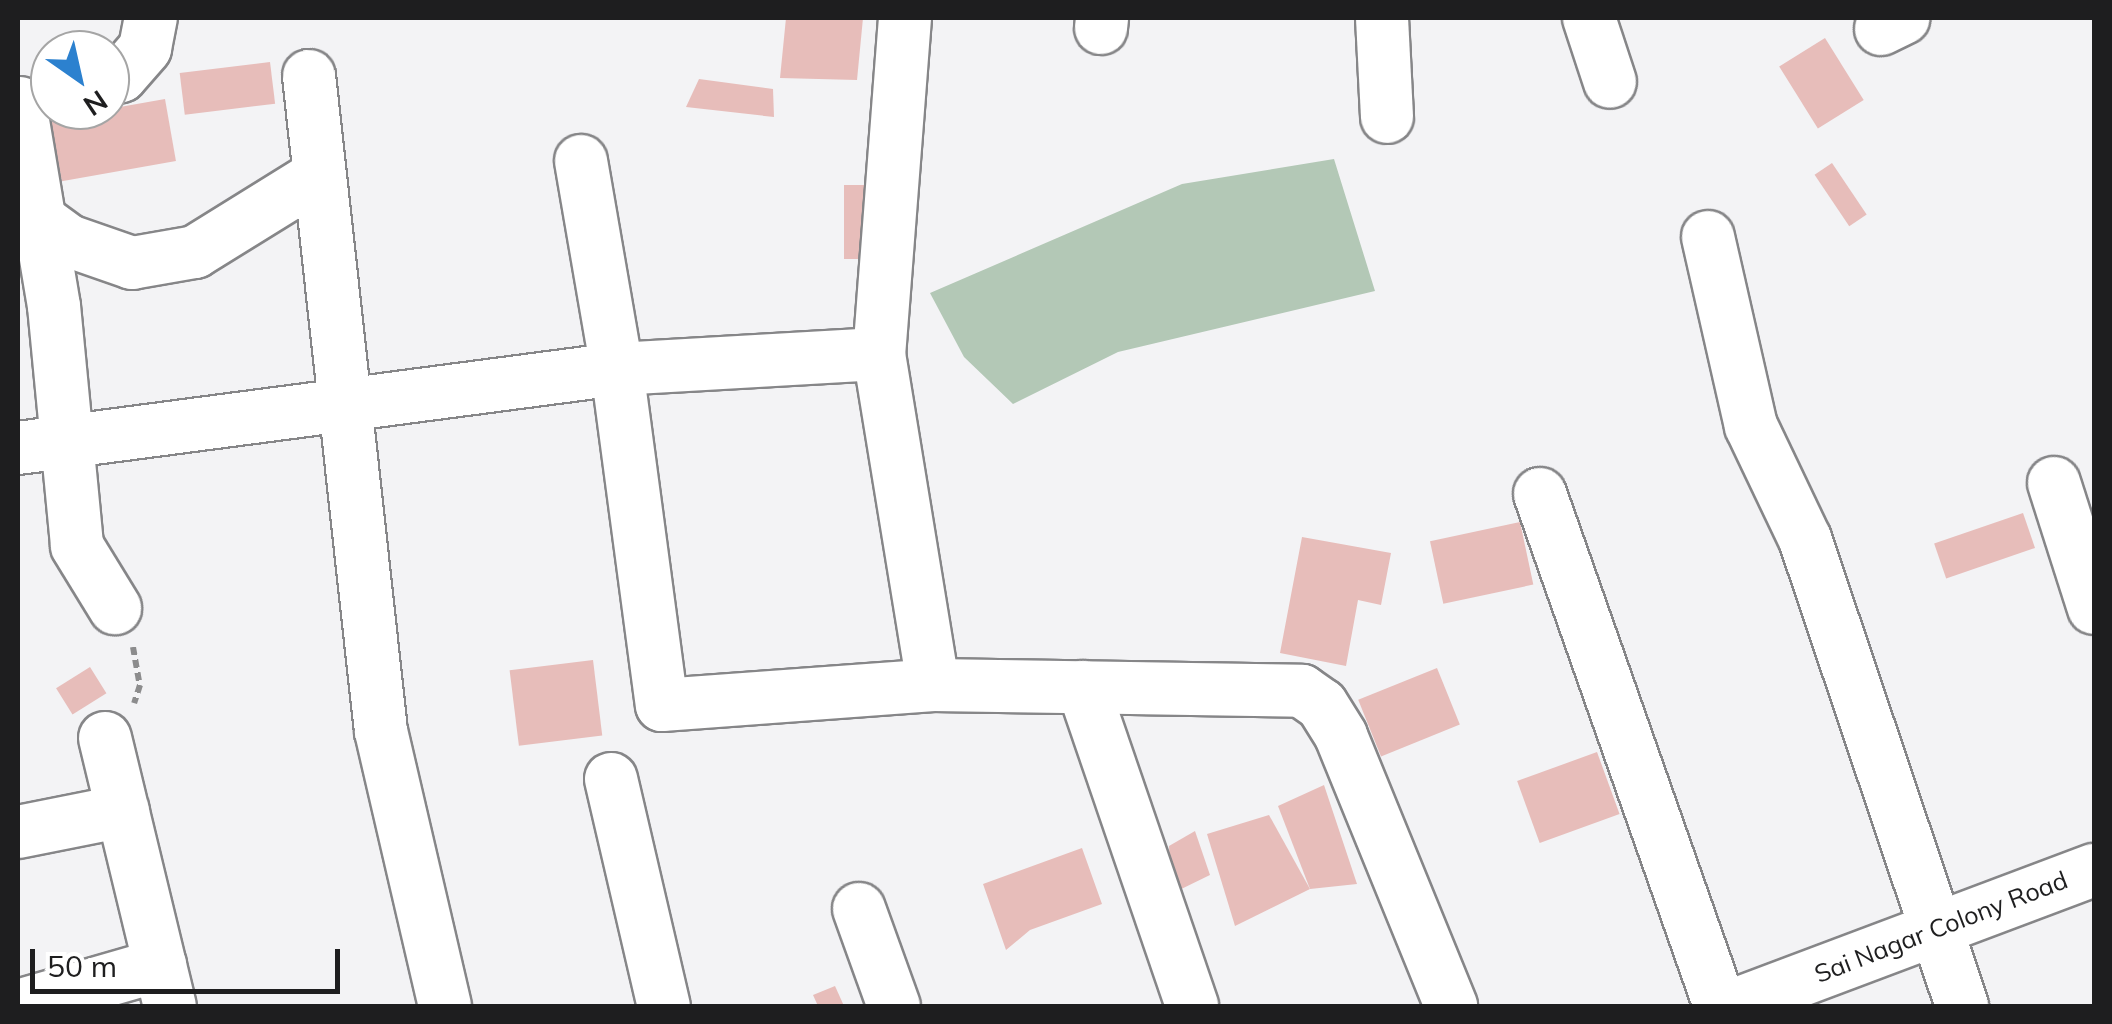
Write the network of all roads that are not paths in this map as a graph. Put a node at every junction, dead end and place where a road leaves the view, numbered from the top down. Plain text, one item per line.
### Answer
1 (151, 18) edge
2 (905, 18) edge
3 (1382, 18) edge
4 (1590, 18) edge
5 (130, 65) edge
6 (309, 76) dead end
7 (1610, 82) dead end
8 (29, 100) edge
9 (1387, 117) dead end
10 (580, 161) dead end
11 (318, 175) junction
12 (40, 220) junction
13 (1708, 238) dead end
14 (879, 354) junction
15 (617, 369) junction
16 (342, 408) junction
17 (41, 446) edge
18 (2054, 483) dead end
19 (1540, 494) dead end
20 (115, 608) road end
21 (2094, 608) edge
22 (933, 685) junction
23 (1083, 688) junction
24 (105, 738) road end
25 (611, 780) dead end
26 (122, 811) junction
27 (18, 832) edge
28 (2094, 870) edge
29 (859, 909) dead end
30 (1934, 929) junction
31 (165, 986) edge
32 (18, 1006) edge
33 (445, 1006) edge
34 (664, 1006) edge
35 (894, 1006) edge
36 (1192, 1006) edge
37 (1452, 1006) edge
38 (1720, 1006) edge
39 (1732, 1006) edge
40 (1962, 1006) edge

1 - 5 street
2 - 14 street
3 - 9 street
4 - 7 street
6 - 11 street
8 - 12 street
10 - 15 street
11 - 12 street
11 - 16 street
12 - 17 street
13 - 30 street
14 - 15 street
14 - 22 street
15 - 16 street
15 - 22 street
16 - 17 street
16 - 33 street
17 - 20 street
18 - 21 street
19 - 38 street
22 - 23 street
23 - 36 street
23 - 37 street
24 - 26 street
25 - 34 street
26 - 27 street
26 - 31 street
28 - 30 street, Sai Nagar Colony Road
29 - 35 street
30 - 39 street, Sai Nagar Colony Road
30 - 40 street
31 - 32 street

